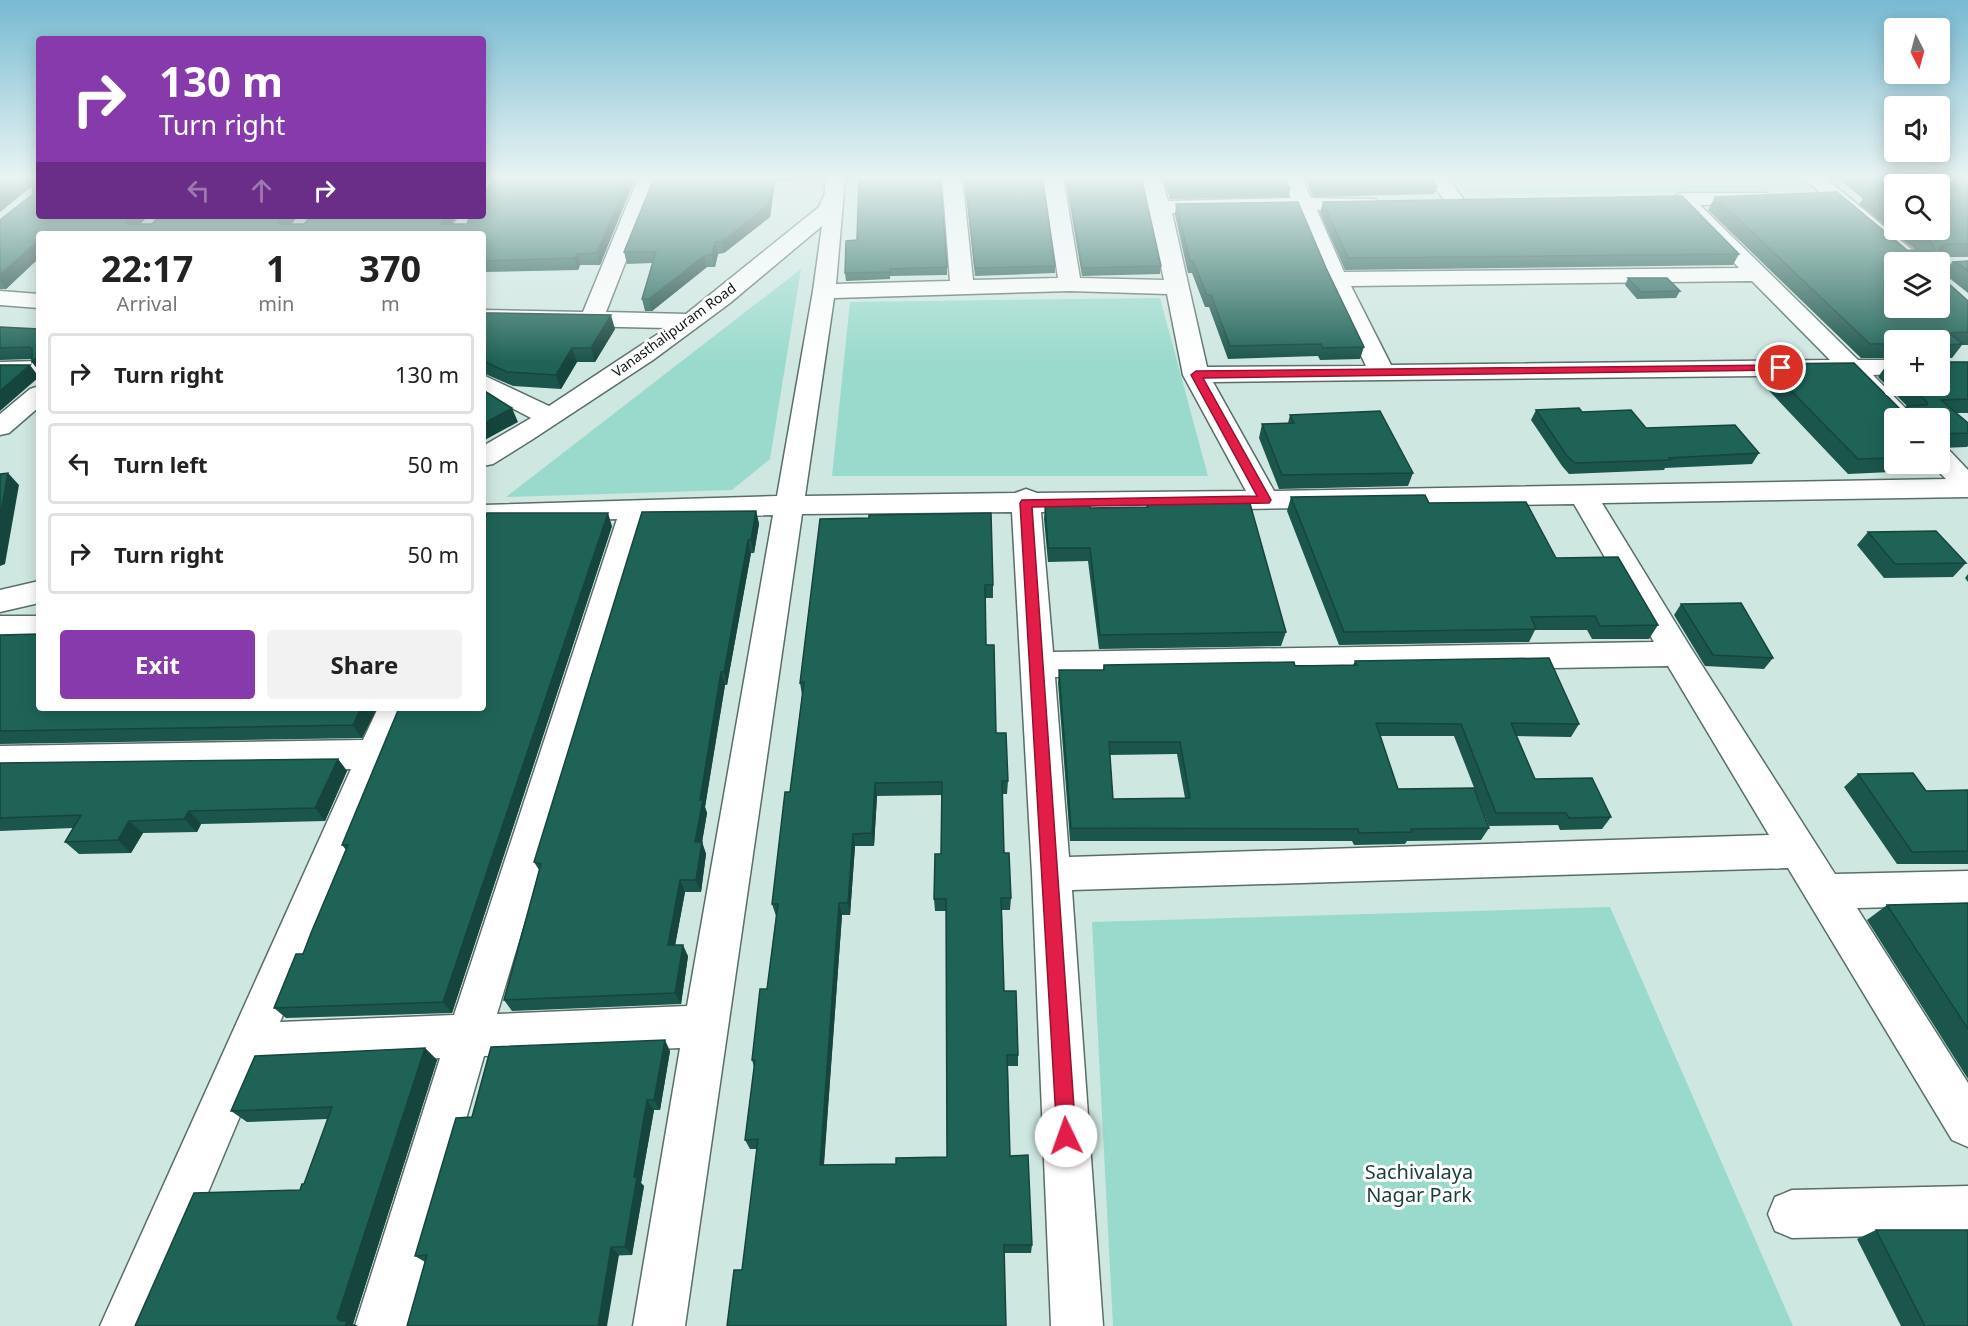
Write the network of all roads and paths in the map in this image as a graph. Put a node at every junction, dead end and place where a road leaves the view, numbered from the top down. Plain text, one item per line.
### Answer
1 (624, 238) edge
2 (795, 238) edge
3 (831, 238) edge
4 (958, 238) edge
5 (1063, 238) edge
6 (1166, 238) edge
7 (1319, 238) edge
8 (1723, 238) edge
9 (1884, 238) edge
10 (1901, 252) edge
11 (1760, 274) junction
12 (1336, 279) junction
13 (1070, 284) junction
14 (962, 286) junction
15 (1176, 287) junction
16 (824, 291) junction
17 (0, 298) edge
18 (36, 301) edge
19 (486, 317) edge
20 (592, 318) junction
21 (690, 321) junction
22 (1851, 367) junction
23 (1884, 367) edge
24 (36, 368) edge
25 (0, 369) edge
26 (1382, 373) junction
27 (1196, 375) junction
28 (486, 385) edge
29 (36, 397) edge
30 (1892, 408) edge
31 (550, 417) junction
32 (0, 427) edge
33 (486, 456) edge
34 (1950, 468) edge
35 (1968, 487) edge
36 (1583, 495) junction
37 (1265, 500) junction
38 (1026, 501) junction
39 (789, 506) junction
40 (634, 511) junction
41 (486, 514) edge
42 (36, 592) edge
43 (0, 602) edge
44 (0, 628) edge
45 (36, 628) edge
46 (1677, 654) junction
47 (1036, 665) junction
48 (394, 711) edge
49 (375, 754) junction
50 (0, 760) edge
51 (1799, 851) junction
52 (1052, 874) junction
53 (1968, 888) edge
54 (1823, 892) junction
55 (705, 1026) junction
56 (469, 1035) junction
57 (249, 1045) junction
58 (1968, 1124) edge
59 (1968, 1210) edge
60 (1792, 1214) dead end
61 (126, 1326) edge
62 (381, 1326) edge
63 (659, 1326) edge
64 (1077, 1326) edge

1 - 20 street
2 - 21 street, Vanasthalipuram Road
3 - 16 street
4 - 14 street
5 - 13 street
6 - 15 street
7 - 12 street
8 - 11 street
9 - 10 street
11 - 12 street
11 - 22 street
12 - 26 street
13 - 14 street
13 - 15 street
14 - 16 street
15 - 27 street
16 - 39 street
17 - 18 street
19 - 20 street
20 - 21 street
21 - 31 street, Vanasthalipuram Road
22 - 23 street
22 - 26 street
22 - 30 street
24 - 25 street
26 - 27 street
27 - 37 street
28 - 31 street
29 - 32 street
31 - 33 street, Vanasthalipuram Road
34 - 35 street
35 - 36 street
36 - 37 street
36 - 46 street
37 - 38 street
38 - 39 street
38 - 47 street
39 - 40 street
39 - 55 street
40 - 41 street
40 - 56 street
42 - 43 street
44 - 45 street
46 - 47 street
46 - 51 street
47 - 52 street
48 - 49 street
49 - 50 street
49 - 57 street
51 - 52 street
51 - 54 street
52 - 64 street
53 - 54 street
54 - 58 street
55 - 56 street
55 - 63 street
56 - 57 street
56 - 62 street
57 - 61 street
59 - 60 street

